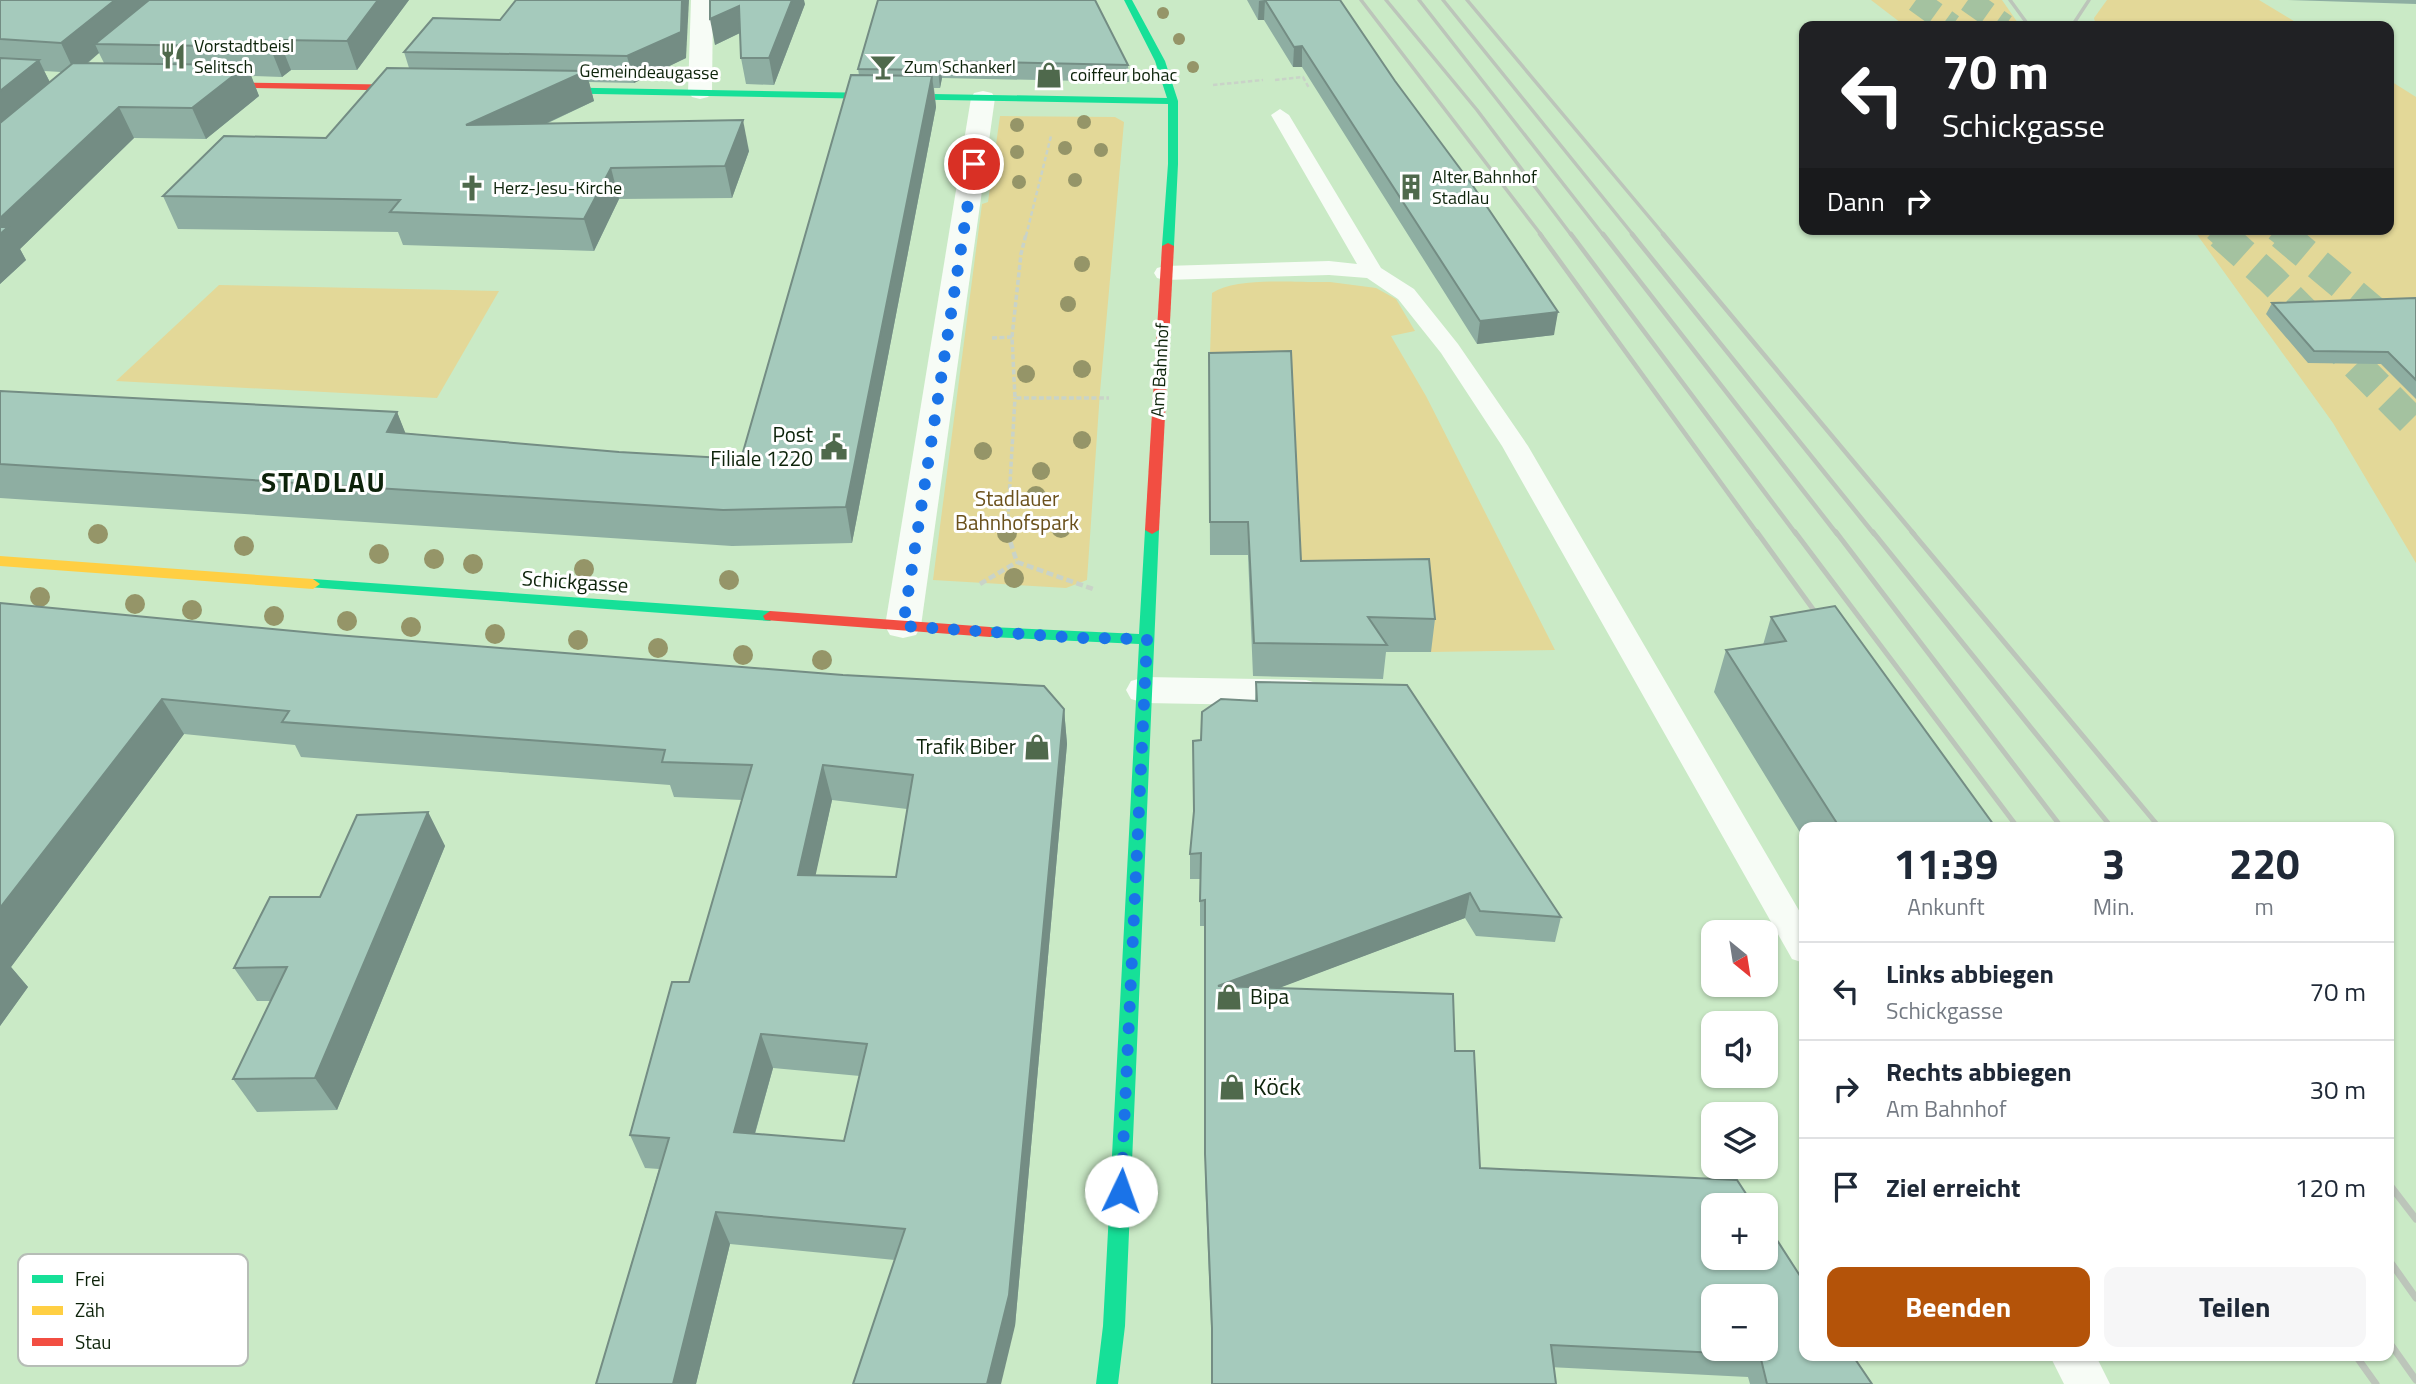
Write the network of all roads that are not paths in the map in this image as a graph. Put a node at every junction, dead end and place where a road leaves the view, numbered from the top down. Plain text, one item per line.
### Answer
1 (702, 0) edge
2 (1128, 0) edge
3 (184, 85) edge
4 (435, 88) edge
5 (519, 89) edge
6 (700, 92) junction
7 (983, 98) junction
8 (1172, 101) junction
9 (1280, 115) dead end
10 (1373, 272) junction
11 (1165, 273) junction
12 (0, 561) edge
13 (903, 626) junction
14 (1147, 639) junction
15 (1145, 690) junction
16 (1347, 694) edge
17 (1799, 940) edge
18 (2074, 1361) edge
19 (1107, 1384) edge
20 (2089, 1384) edge

1 - 6 street
2 - 8 street, Am Bahnhof
3 - 4 street
5 - 6 street, Gemeindeaugasse
6 - 7 street, Gemeindeaugasse
7 - 8 street, Gemeindeaugasse
7 - 13 street
8 - 11 street, Am Bahnhof
9 - 10 lane
10 - 11 lane
10 - 17 lane
11 - 14 street, Am Bahnhof
12 - 13 street, Schickgasse
13 - 14 street, Schickgasse
14 - 15 street, Am Bahnhof
15 - 16 street
15 - 19 street, Am Bahnhof
18 - 20 lane

